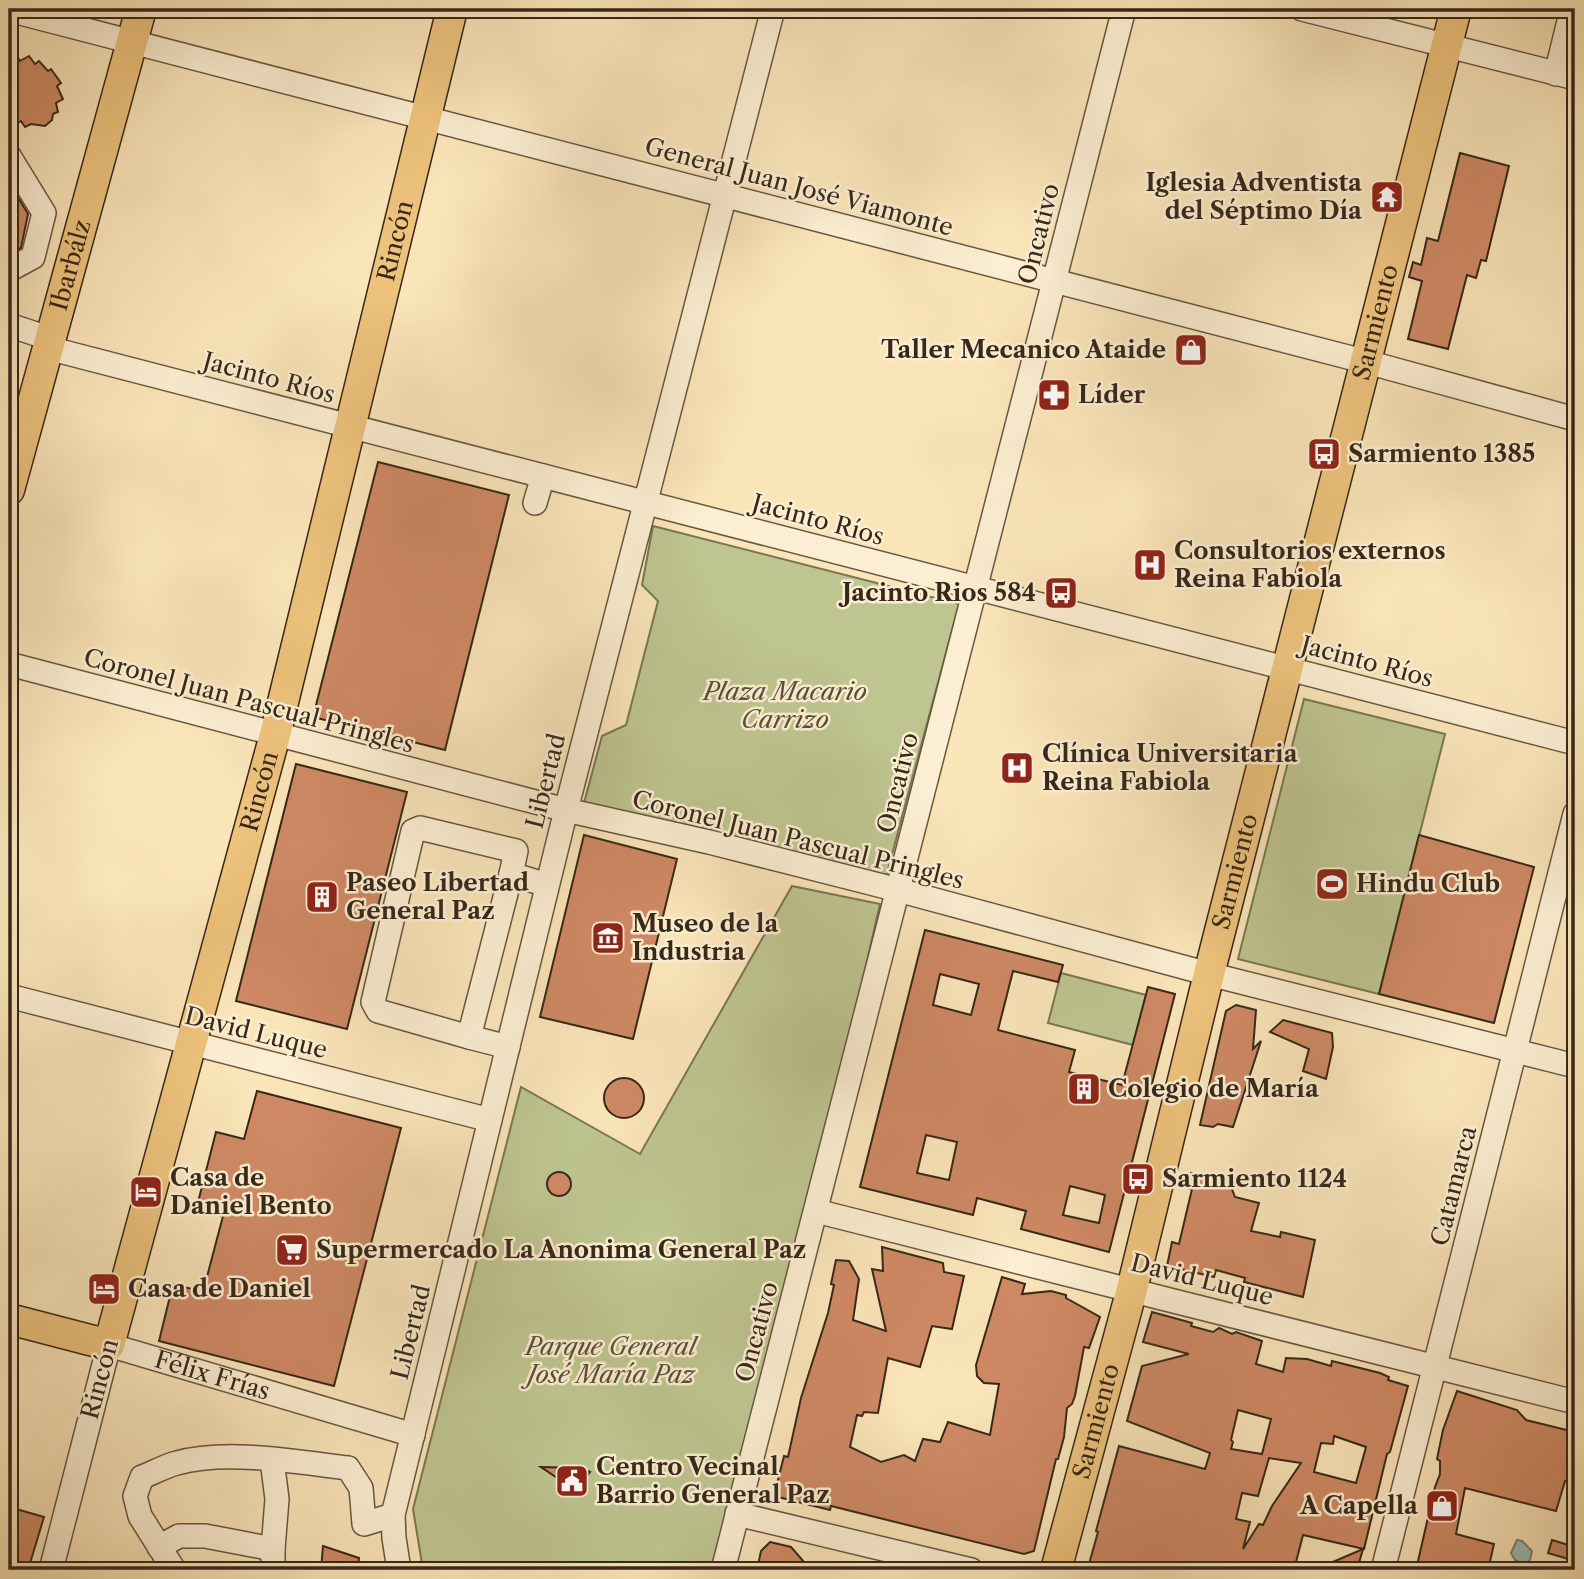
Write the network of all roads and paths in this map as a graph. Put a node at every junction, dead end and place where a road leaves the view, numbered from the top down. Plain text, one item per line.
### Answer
1 (141, 9) edge
2 (452, 9) edge
3 (773, 9) edge
4 (1124, 9) edge
5 (1302, 9) edge
6 (1456, 9) edge
7 (1572, 9) edge
8 (9, 10) edge
9 (133, 41) junction
10 (1447, 46) junction
11 (1566, 76) edge
12 (426, 117) junction
13 (9, 156) edge
14 (726, 195) junction
15 (9, 270) edge
16 (1054, 281) junction
17 (9, 325) edge
18 (49, 343) junction
19 (1367, 362) junction
20 (1575, 419) edge
21 (351, 426) junction
22 (543, 476) junction
23 (10, 481) edge
24 (645, 502) junction
25 (535, 503) dead end
26 (975, 588) junction
27 (9, 664) edge
28 (1288, 668) junction
29 (275, 735) junction
30 (1575, 743) edge
31 (566, 810) junction
32 (1575, 814) edge
33 (511, 874) junction
34 (547, 885) junction
35 (898, 890) junction
36 (1209, 974) junction
37 (9, 996) edge
38 (469, 1037) junction
39 (192, 1043) junction
40 (508, 1047) junction
41 (1515, 1051) junction
42 (1575, 1066) edge
43 (490, 1120) junction
44 (816, 1211) junction
45 (1132, 1289) junction
46 (9, 1319) edge
47 (109, 1345) junction
48 (1435, 1366) junction
49 (1575, 1402) edge
50 (413, 1435) junction
51 (272, 1460) junction
52 (737, 1514) junction
53 (393, 1515) junction
54 (159, 1547) junction
55 (273, 1560) edge
56 (51, 1570) edge
57 (174, 1570) edge
58 (399, 1570) edge
59 (723, 1570) edge
60 (971, 1570) edge
61 (1056, 1570) edge
62 (1383, 1570) edge

1 - 9 main road, Ibarbálz
2 - 12 main road, Rincón
3 - 14 street, Libertad
4 - 16 street, Oncativo
5 - 10 street
6 - 10 main road, Sarmiento
7 - 11 street
8 - 9 street, General Juan José Viamonte
9 - 12 street, General Juan José Viamonte
9 - 18 main road, Ibarbálz
10 - 11 street
10 - 19 main road, Sarmiento
12 - 14 street, General Juan José Viamonte
12 - 21 main road, Rincón
13 - 15 street
14 - 16 street, General Juan José Viamonte
14 - 24 street, Libertad
16 - 19 street, General Juan José Viamonte
16 - 26 street, Oncativo
17 - 18 street, Jacinto Ríos
18 - 21 street, Jacinto Ríos
18 - 23 main road, Ibarbálz
19 - 20 street, General Juan José Viamonte
19 - 28 main road, Sarmiento
21 - 22 street, Jacinto Ríos
21 - 29 main road, Rincón
22 - 24 street, Jacinto Ríos
22 - 25 street
24 - 26 street, Jacinto Ríos
24 - 31 street, Libertad
26 - 28 street, Jacinto Ríos
26 - 35 street, Oncativo
27 - 29 street, Coronel Juan Pascual Pringles
28 - 30 street, Jacinto Ríos
28 - 36 main road, Sarmiento
29 - 31 street, Coronel Juan Pascual Pringles
29 - 39 main road, Rincón
31 - 34 street, Libertad
31 - 35 street, Coronel Juan Pascual Pringles
32 - 41 street, Catamarca
33 - 34 street
33 - 38 street
33 - 38 street
34 - 40 street, Libertad
35 - 36 street, Coronel Juan Pascual Pringles
35 - 44 street, Oncativo
36 - 41 street, Coronel Juan Pascual Pringles
36 - 45 main road, Sarmiento
37 - 39 street, David Luque
38 - 40 street
39 - 43 street, David Luque
39 - 47 main road, Rincón
40 - 43 street, Libertad
41 - 42 street, Coronel Juan Pascual Pringles
41 - 48 street, Catamarca
43 - 50 street, Libertad
44 - 45 street, David Luque
44 - 52 street, Oncativo
45 - 48 street, David Luque
45 - 61 main road, Sarmiento
46 - 47 main road, Félix Frías
47 - 50 street, Félix Frías
47 - 56 street, Rincón
48 - 49 street, David Luque
48 - 62 street, Catamarca
50 - 53 street, Libertad
51 - 53 street
51 - 54 street
51 - 55 street
52 - 59 street, Oncativo
52 - 60 street
53 - 58 street, Libertad
54 - 55 street
54 - 57 street

